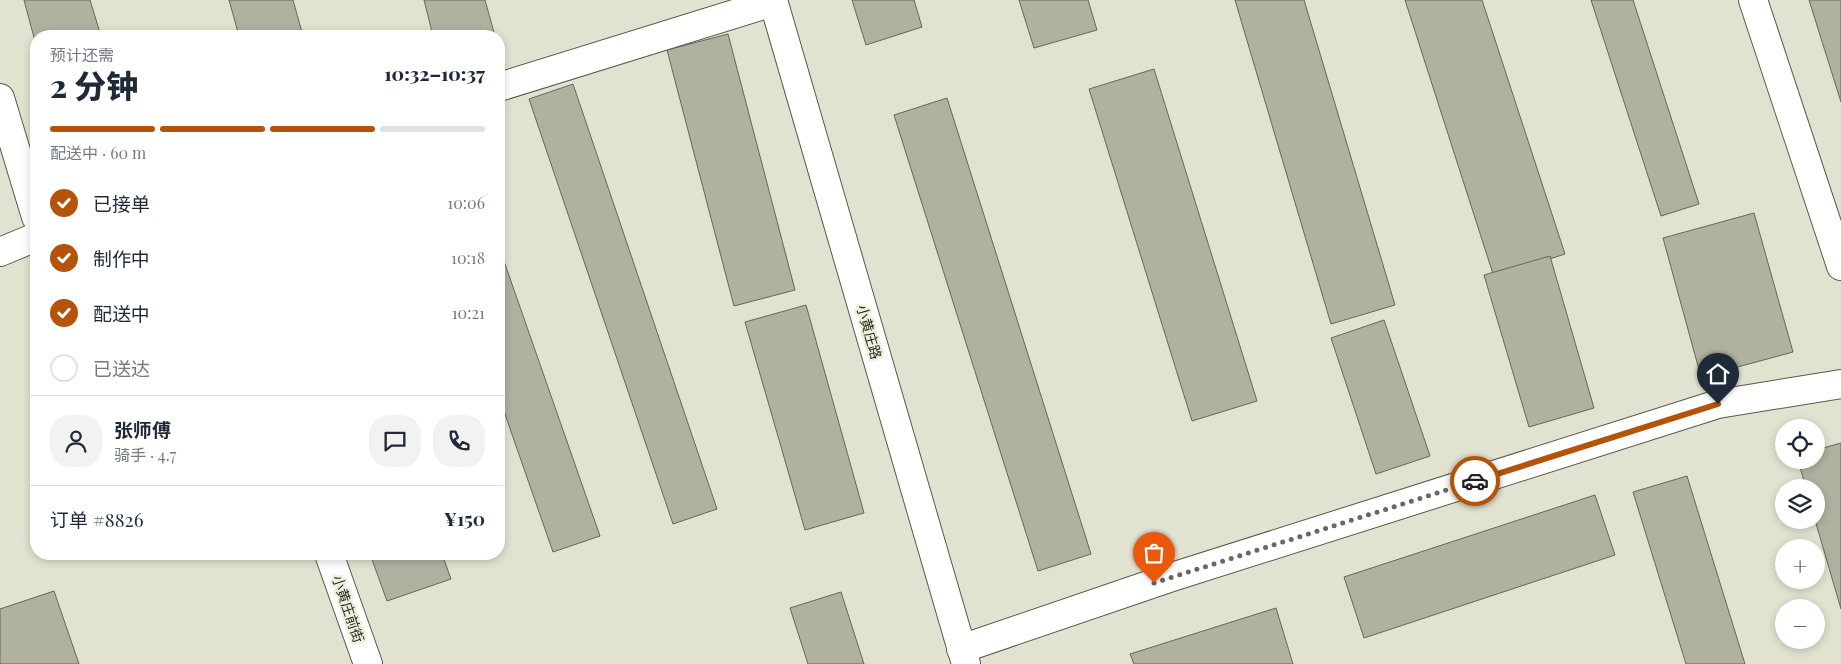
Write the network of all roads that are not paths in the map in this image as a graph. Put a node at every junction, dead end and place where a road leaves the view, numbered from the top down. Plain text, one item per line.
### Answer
1 (1753, 0) edge
2 (773, 1) edge
3 (505, 85) edge
4 (0, 98) edge
5 (30, 196) edge
6 (30, 240) edge
7 (0, 252) edge
8 (1841, 266) edge
9 (1841, 384) edge
10 (331, 560) edge
11 (964, 656) edge
12 (368, 664) edge

1 - 8 street
2 - 3 street
2 - 11 street, 小黄庄路
4 - 5 street
6 - 7 street
9 - 11 street
10 - 12 street, 小黄庄前街

